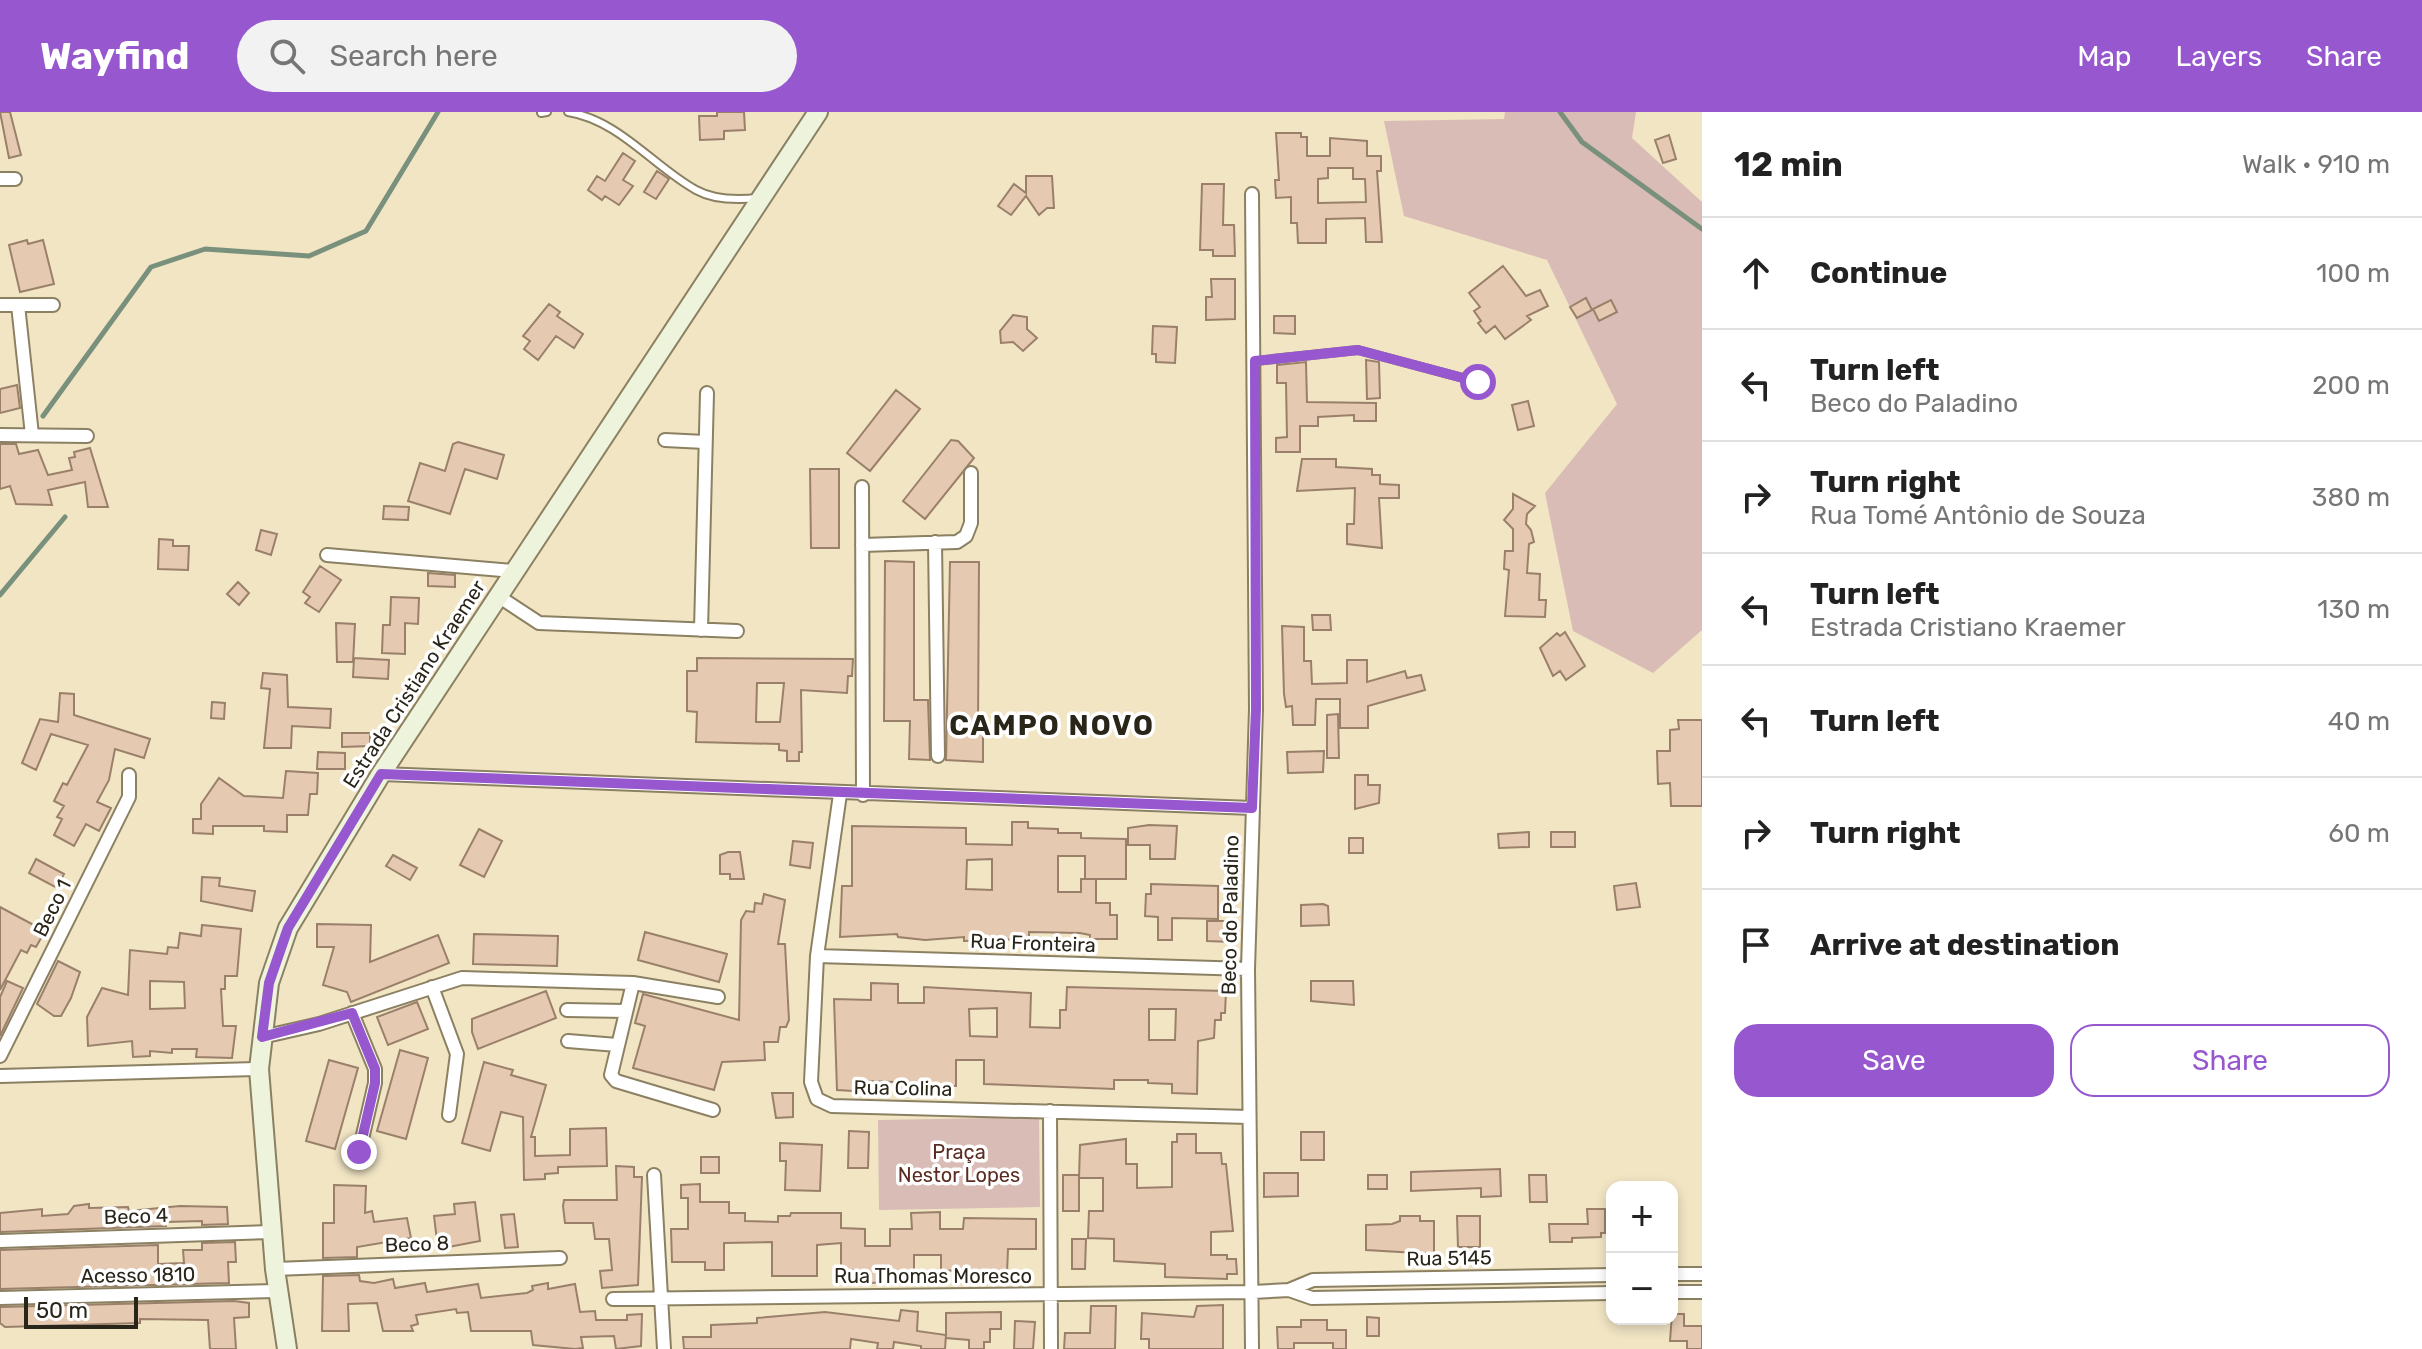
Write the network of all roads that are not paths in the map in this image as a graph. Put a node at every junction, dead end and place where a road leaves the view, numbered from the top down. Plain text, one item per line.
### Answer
1 (568, 112) edge
2 (818, 112) edge
3 (0, 179) edge
4 (15, 179) dead end
5 (1252, 194) dead end
6 (761, 198) junction
7 (0, 305) edge
8 (18, 305) junction
9 (53, 305) dead end
10 (1255, 361) junction
11 (1478, 382) dead end
12 (707, 393) dead end
13 (0, 435) edge
14 (32, 435) junction
15 (87, 436) dead end
16 (665, 440) dead end
17 (705, 442) junction
18 (971, 473) dead end
19 (862, 487) dead end
20 (935, 542) junction
21 (862, 545) junction
22 (327, 555) dead end
23 (514, 571) junction
24 (498, 596) junction
25 (701, 630) junction
26 (737, 631) dead end
27 (938, 756) dead end
28 (381, 774) junction
29 (129, 775) dead end
30 (840, 794) junction
31 (863, 795) junction
32 (1252, 808) junction
33 (817, 956) junction
34 (1248, 969) junction
35 (633, 983) junction
36 (432, 987) junction
37 (718, 997) dead end
38 (567, 1010) dead end
39 (626, 1011) junction
40 (352, 1013) junction
41 (262, 1037) junction
42 (568, 1041) dead end
43 (617, 1045) junction
44 (0, 1056) edge
45 (259, 1069) junction
46 (0, 1076) edge
47 (713, 1110) dead end
48 (1050, 1111) junction
49 (449, 1115) dead end
50 (1249, 1117) junction
51 (359, 1152) dead end
52 (654, 1175) dead end
53 (272, 1232) junction
54 (0, 1241) edge
55 (560, 1258) dead end
56 (275, 1269) junction
57 (1678, 1274) edge
58 (1702, 1274) edge
59 (1606, 1275) edge
60 (1503, 1277) junction
61 (1289, 1290) junction
62 (278, 1291) junction
63 (1253, 1292) junction
64 (1678, 1292) edge
65 (1702, 1292) edge
66 (1606, 1293) edge
67 (1504, 1294) junction
68 (1050, 1295) junction
69 (662, 1297) junction
70 (0, 1298) edge
71 (613, 1299) dead end
72 (287, 1349) edge
73 (664, 1349) edge
74 (1051, 1349) edge
75 (1252, 1349) edge

1 - 6 lane
2 - 6 main road, Estrada Cristiano Kraemer
3 - 4 street
5 - 10 street, Beco do Paladino
6 - 23 main road, Estrada Cristiano Kraemer
7 - 8 street
8 - 9 street
8 - 14 street
10 - 11 lane
10 - 32 street, Beco do Paladino
12 - 17 street
13 - 14 street
14 - 15 street
16 - 17 street
17 - 25 street
18 - 20 street
19 - 21 street
20 - 21 street
20 - 27 street
21 - 31 street
22 - 23 street
23 - 24 main road, Estrada Cristiano Kraemer
24 - 25 street
24 - 28 main road, Estrada Cristiano Kraemer
25 - 26 street
28 - 30 street
28 - 41 main road, Estrada Cristiano Kraemer
29 - 44 street, Beco 1
30 - 31 street
30 - 33 street, Rua Colina
31 - 32 street
32 - 34 street, Beco do Paladino
33 - 34 street, Rua Fronteira
33 - 48 street, Rua Colina
34 - 50 street, Beco do Paladino
35 - 36 street
35 - 37 street
35 - 39 street
36 - 40 street
36 - 49 street
38 - 39 street
39 - 43 street
40 - 41 street
40 - 51 street
41 - 45 main road, Estrada Cristiano Kraemer
42 - 43 street
43 - 47 street
45 - 46 street
45 - 53 main road, Estrada Cristiano Kraemer
48 - 50 street, Rua Colina
48 - 68 street
50 - 63 street, Beco do Paladino
52 - 69 street
53 - 54 street, Beco 4
53 - 56 main road, Estrada Cristiano Kraemer
55 - 56 street, Beco 8
56 - 62 main road, Estrada Cristiano Kraemer
57 - 58 street
59 - 60 street, Rua 5145
60 - 61 street, Rua 5145
60 - 67 street
61 - 63 street, Rua 5145
61 - 67 street, Rua 5145
62 - 70 street, Acesso 1810
62 - 72 main road, Estrada Cristiano Kraemer
63 - 68 street, Rua Thomas Moresco
63 - 75 street, Beco do Paladino
64 - 65 street
66 - 67 street, Rua 5145
68 - 69 street, Rua Thomas Moresco
68 - 74 street
69 - 71 street, Rua Thomas Moresco
69 - 73 street

